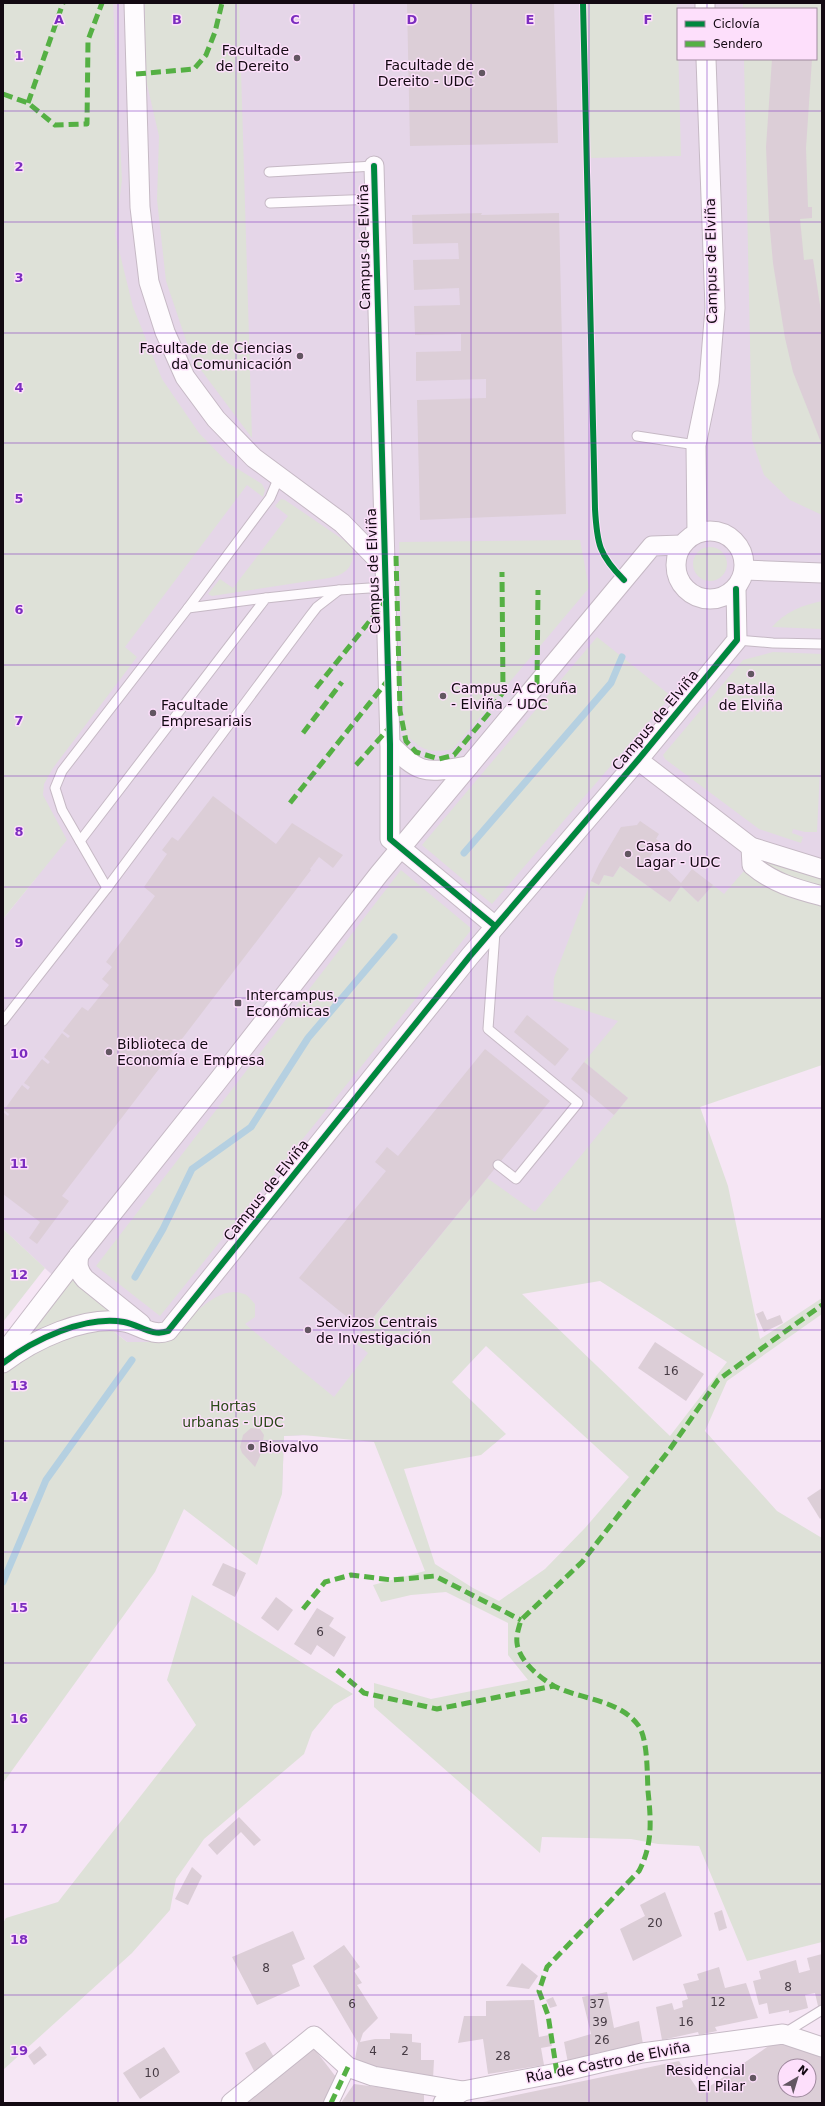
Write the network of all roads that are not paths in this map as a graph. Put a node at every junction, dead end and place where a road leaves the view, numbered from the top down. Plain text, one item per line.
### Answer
1 (134, 3) edge
2 (706, 60) edge
3 (374, 166) joint
4 (269, 172) dead end
5 (375, 199) junction
6 (270, 203) dead end
7 (637, 436) dead end
8 (696, 445) junction
9 (279, 477) junction
10 (697, 533) junction
11 (682, 545) junction
12 (384, 566) junction
13 (745, 570) junction
14 (822, 573) edge
15 (385, 587) junction
16 (736, 589) junction
17 (339, 590) junction
18 (266, 598) junction
19 (188, 608) junction
20 (737, 640) junction
21 (822, 644) edge
22 (390, 744) junction
23 (638, 760) junction
24 (469, 766) junction
25 (80, 841) junction
26 (751, 847) junction
27 (400, 849) junction
28 (822, 869) edge
29 (108, 888) junction
30 (822, 896) edge
31 (495, 926) junction
32 (3, 1021) edge
33 (498, 1165) dead end
34 (79, 1255) junction
35 (154, 1333) junction
36 (3, 1354) edge
37 (3, 1363) edge
38 (822, 2010) edge
39 (783, 2034) junction
40 (822, 2047) edge
41 (348, 2068) junction
42 (463, 2091) junction
43 (231, 2103) edge
44 (331, 2103) edge
45 (443, 2103) edge

1 - 9 street, Campus de Elviña
2 - 8 street, Campus de Elviña
3 - 4 lane
3 - 5 street, Campus de Elviña
5 - 6 lane
5 - 12 street, Campus de Elviña
7 - 8 lane
8 - 10 street, Campus de Elviña
9 - 12 street, Campus de Elviña
9 - 19 lane
10 - 11 street
10 - 13 street
11 - 16 street
11 - 24 street
12 - 15 street, Campus de Elviña
13 - 14 street
13 - 16 street
15 - 17 lane
15 - 22 street, Campus de Elviña
16 - 20 street
17 - 18 lane
17 - 29 lane
18 - 19 lane
18 - 25 lane
19 - 25 lane
20 - 21 lane
20 - 23 street, Campus de Elviña
22 - 24 street
22 - 27 street, Campus de Elviña
23 - 26 street, Campus de Elviña
23 - 31 street, Campus de Elviña
24 - 27 street
25 - 29 lane
26 - 28 street, Campus de Elviña
26 - 30 street
27 - 31 street, Campus de Elviña
27 - 34 street
29 - 32 lane
31 - 33 lane
31 - 35 street, Campus de Elviña
34 - 35 street
34 - 36 street
35 - 37 street
38 - 39 lane
39 - 40 street, Rúa de Castro de Elviña
39 - 42 street, Rúa de Castro de Elviña
41 - 42 street
41 - 43 street
41 - 44 street
42 - 45 street, Rúa de Castro de Elviña

